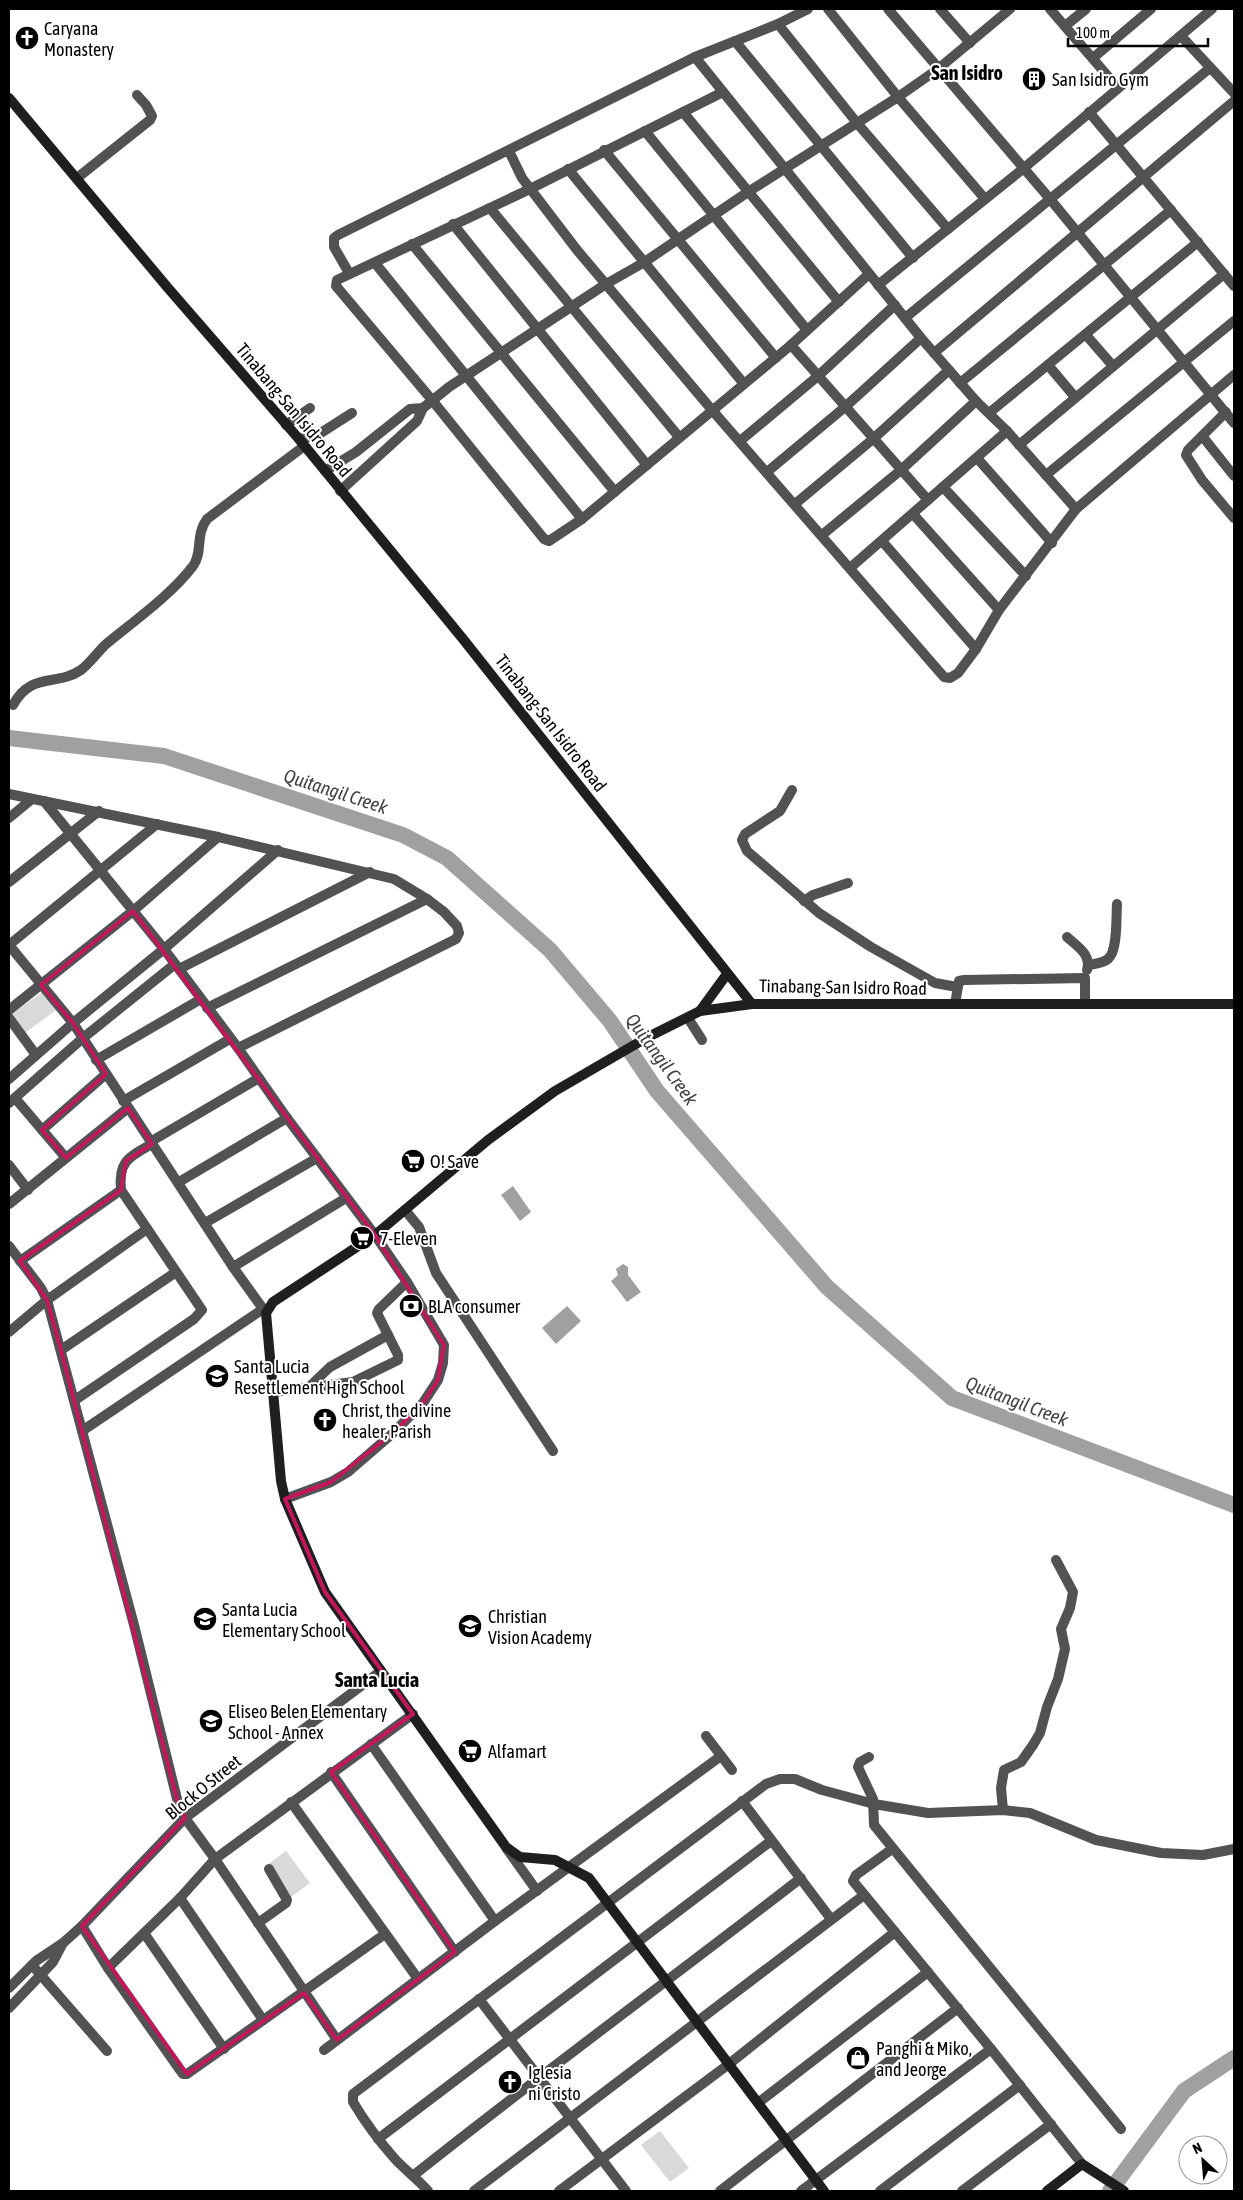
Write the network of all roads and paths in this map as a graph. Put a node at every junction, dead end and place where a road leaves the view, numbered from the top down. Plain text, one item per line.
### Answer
1 (808, 9) edge
2 (828, 9) edge
3 (888, 9) edge
4 (940, 9) edge
5 (1010, 9) edge
6 (1050, 9) edge
7 (1086, 9) edge
8 (1151, 9) edge
9 (1212, 9) edge
10 (998, 12) edge
11 (778, 24) junction
12 (1065, 26) junction
13 (1181, 36) junction
14 (735, 41) junction
15 (970, 43) junction
16 (694, 58) junction
17 (1094, 58) junction
18 (1210, 68) junction
19 (938, 69) junction
20 (1118, 88) junction
21 (721, 92) junction
22 (1234, 93) edge
23 (137, 95) dead end
24 (898, 97) junction
25 (9, 98) edge
26 (1234, 102) edge
27 (683, 112) junction
28 (1089, 112) junction
29 (857, 123) junction
30 (645, 131) junction
31 (1117, 145) junction
32 (821, 146) junction
33 (604, 150) junction
34 (509, 151) junction
35 (1024, 168) junction
36 (568, 169) junction
37 (784, 170) junction
38 (1144, 177) junction
39 (77, 178) junction
40 (530, 189) junction
41 (748, 192) junction
42 (985, 199) junction
43 (1050, 199) junction
44 (490, 208) junction
45 (1171, 210) junction
46 (713, 215) junction
47 (453, 224) junction
48 (948, 229) junction
49 (1077, 232) junction
50 (678, 239) junction
51 (1198, 242) junction
52 (412, 244) junction
53 (913, 258) junction
54 (375, 263) junction
55 (643, 263) junction
56 (1104, 265) junction
57 (349, 273) junction
58 (869, 274) junction
59 (1224, 274) junction
60 (606, 284) junction
61 (878, 285) junction
62 (1234, 286) edge
63 (1130, 297) junction
64 (839, 302) junction
65 (895, 305) junction
66 (572, 308) junction
67 (905, 318) junction
68 (1234, 321) edge
69 (538, 330) junction
70 (807, 330) junction
71 (1158, 330) junction
72 (1086, 335) junction
73 (921, 338) junction
74 (791, 345) junction
75 (934, 353) junction
76 (501, 354) junction
77 (776, 358) junction
78 (1184, 362) junction
79 (1048, 365) junction
80 (1113, 366) junction
81 (949, 370) junction
82 (1234, 375) edge
83 (466, 376) junction
84 (818, 376) junction
85 (744, 384) junction
86 (960, 384) junction
87 (1211, 394) junction
88 (1075, 397) junction
89 (432, 400) junction
90 (976, 402) junction
91 (844, 407) junction
92 (310, 408) dead end
93 (423, 408) junction
94 (712, 410) junction
95 (352, 412) dead end
96 (1226, 412) junction
97 (989, 413) junction
98 (1234, 423) edge
99 (286, 425) junction
100 (1007, 431) junction
101 (678, 437) junction
102 (1202, 437) junction
103 (873, 439) junction
104 (740, 441) junction
105 (301, 443) junction
106 (1019, 444) junction
107 (977, 458) junction
108 (647, 465) junction
109 (901, 470) junction
110 (325, 472) junction
111 (766, 472) junction
112 (1046, 475) junction
113 (1234, 476) edge
114 (943, 487) junction
115 (340, 491) junction
116 (615, 492) junction
117 (928, 500) junction
118 (795, 504) junction
119 (1076, 509) junction
120 (913, 514) junction
121 (1234, 518) edge
122 (582, 520) junction
123 (822, 535) junction
124 (882, 541) junction
125 (1052, 543) junction
126 (850, 568) junction
127 (1026, 576) junction
128 (999, 610) junction
129 (976, 649) junction
130 (13, 705) dead end
131 (792, 790) dead end
132 (9, 794) edge
133 (32, 799) junction
134 (44, 802) junction
135 (99, 811) junction
136 (9, 818) edge
137 (157, 824) junction
138 (72, 834) junction
139 (218, 837) junction
140 (278, 850) junction
141 (101, 870) junction
142 (370, 872) junction
143 (9, 882) edge
144 (848, 884) dead end
145 (427, 898) junction
146 (804, 901) junction
147 (1117, 904) dead end
148 (133, 911) junction
149 (1067, 937) dead end
150 (164, 949) junction
151 (1089, 965) junction
152 (177, 967) junction
153 (727, 974) junction
154 (1085, 978) junction
155 (41, 985) junction
156 (957, 987) junction
157 (200, 999) junction
158 (752, 1004) junction
159 (955, 1004) junction
160 (1085, 1004) junction
161 (1234, 1004) edge
162 (207, 1008) junction
163 (9, 1010) edge
164 (700, 1011) junction
165 (9, 1018) edge
166 (688, 1018) junction
167 (73, 1023) junction
168 (83, 1038) junction
169 (230, 1039) junction
170 (702, 1040) dead end
171 (238, 1048) junction
172 (36, 1055) junction
173 (96, 1060) junction
174 (106, 1074) junction
175 (259, 1078) junction
176 (9, 1079) edge
177 (12, 1101) edge
178 (126, 1104) junction
179 (287, 1118) junction
180 (42, 1130) junction
181 (151, 1143) junction
182 (66, 1158) junction
183 (317, 1158) junction
184 (9, 1166) edge
185 (179, 1182) junction
186 (28, 1190) junction
187 (121, 1190) junction
188 (346, 1198) junction
189 (9, 1204) edge
190 (405, 1210) junction
191 (205, 1223) junction
192 (147, 1229) junction
193 (375, 1235) junction
194 (9, 1246) edge
195 (20, 1261) junction
196 (233, 1267) junction
197 (176, 1272) junction
198 (407, 1282) junction
199 (47, 1300) junction
200 (264, 1311) junction
201 (9, 1332) edge
202 (388, 1336) junction
203 (62, 1350) junction
204 (308, 1388) junction
205 (273, 1392) junction
206 (75, 1400) junction
207 (82, 1431) junction
208 (554, 1451) dead end
209 (285, 1499) junction
210 (1056, 1560) dead end
211 (381, 1671) junction
212 (413, 1714) junction
213 (706, 1736) dead end
214 (371, 1744) junction
215 (721, 1756) junction
216 (869, 1757) dead end
217 (732, 1770) dead end
218 (331, 1772) junction
219 (742, 1801) junction
220 (291, 1802) junction
221 (874, 1804) junction
222 (1003, 1810) junction
223 (185, 1818) junction
224 (772, 1841) junction
225 (506, 1848) junction
226 (892, 1849) junction
227 (1234, 1849) edge
228 (215, 1859) junction
229 (569, 1866) junction
230 (269, 1869) dead end
231 (801, 1878) junction
232 (537, 1892) junction
233 (864, 1895) junction
234 (180, 1898) junction
235 (607, 1903) junction
236 (831, 1919) junction
237 (495, 1921) junction
238 (258, 1923) junction
239 (82, 1926) junction
240 (894, 1932) junction
241 (144, 1933) junction
242 (385, 1934) junction
243 (637, 1942) junction
244 (63, 1943) junction
245 (455, 1952) junction
246 (32, 1965) junction
247 (108, 1968) junction
248 (928, 1972) junction
249 (42, 1975) junction
250 (418, 1979) junction
251 (667, 1982) junction
252 (9, 1988) edge
253 (304, 1992) junction
254 (479, 1999) junction
255 (9, 2008) edge
256 (958, 2008) junction
257 (263, 2020) junction
258 (696, 2022) junction
259 (509, 2039) junction
260 (337, 2040) junction
261 (224, 2049) junction
262 (991, 2049) junction
263 (324, 2050) dead end
264 (107, 2051) dead end
265 (729, 2064) junction
266 (538, 2077) junction
267 (1020, 2085) junction
268 (758, 2102) junction
269 (571, 2119) junction
270 (1051, 2124) junction
271 (1121, 2130) dead end
272 (378, 2139) junction
273 (786, 2141) junction
274 (602, 2159) junction
275 (1082, 2164) junction
276 (414, 2175) junction
277 (816, 2180) junction
278 (1057, 2187) edge
279 (1121, 2189) edge
280 (428, 2191) edge
281 (474, 2191) edge
282 (559, 2191) edge
283 (626, 2191) edge
284 (720, 2191) edge
285 (801, 2191) edge
286 (824, 2191) edge
287 (880, 2191) edge
288 (962, 2191) edge
289 (1047, 2191) edge

1 - 11 street
2 - 24 street
3 - 19 street
4 - 15 street
5 - 10 street
6 - 12 street
7 - 12 street
8 - 17 street
9 - 13 street
10 - 15 street
11 - 14 street
11 - 29 street
12 - 17 street
13 - 18 street
13 - 20 street
14 - 16 street
14 - 32 street
15 - 19 street
16 - 21 street
16 - 34 street
17 - 20 street
18 - 22 street
18 - 31 street
19 - 24 street
19 - 35 street
20 - 28 street
21 - 27 street
21 - 37 street
23 - 39 street
24 - 29 street
24 - 42 street
25 - 39 street, Tinabang-San Isidro Road
26 - 38 street
27 - 30 street
27 - 41 street
28 - 31 street
28 - 35 street
29 - 32 street
29 - 48 street
30 - 33 street
30 - 46 street
31 - 38 street
31 - 43 street
32 - 37 street
32 - 53 street
33 - 36 street
33 - 50 street
34 - 40 street
34 - 57 street
35 - 42 street
35 - 43 street
36 - 40 street
36 - 55 street
37 - 41 street
37 - 58 street
38 - 45 street
38 - 49 street
39 - 99 street, Tinabang-San Isidro Road
40 - 44 street
40 - 60 street
41 - 46 street
41 - 64 street
42 - 48 street
43 - 49 street
43 - 67 street
44 - 47 street
44 - 66 street
45 - 51 street
45 - 56 street
46 - 50 street
46 - 70 street
47 - 52 street
47 - 69 street
48 - 53 street
49 - 56 street
49 - 75 street
50 - 55 street
50 - 77 street
51 - 59 street
51 - 63 street
52 - 54 street
52 - 76 street
53 - 61 street
54 - 57 street
54 - 83 street
55 - 60 street
55 - 85 street
56 - 63 street
56 - 86 street
57 - 89 street
58 - 61 street
58 - 64 street
59 - 62 street
59 - 71 street
60 - 66 street
60 - 94 street
61 - 65 street
63 - 71 street
63 - 72 street
64 - 70 street
65 - 67 street
65 - 84 street
66 - 69 street
66 - 101 street
67 - 73 street
68 - 78 street
69 - 76 street
69 - 108 street
70 - 74 street
71 - 78 street
71 - 80 street
72 - 79 street
72 - 80 street
73 - 75 street
73 - 91 street
74 - 77 street
74 - 84 street
75 - 81 street
76 - 83 street
76 - 116 street
77 - 85 street
78 - 87 street
78 - 112 street
79 - 88 street
79 - 97 street
80 - 88 street
81 - 86 street
81 - 103 street
82 - 87 street
83 - 89 street
83 - 122 street
84 - 91 street
84 - 104 street
85 - 94 street
86 - 90 street
87 - 96 street
87 - 119 street
88 - 106 street
89 - 93 street
89 - 122 street
90 - 97 street
90 - 109 street
91 - 103 street
91 - 111 street
92 - 99 street
93 - 110 street
93 - 115 street
94 - 101 street
94 - 104 street
95 - 105 street
96 - 98 street
96 - 102 street
97 - 100 street
99 - 105 street, Tinabang-San Isidro Road
100 - 106 street
100 - 107 street
101 - 108 street
102 - 113 street
102 - 121 street
103 - 109 street
103 - 118 street
104 - 111 street
105 - 110 street, Tinabang-San Isidro Road
105 - 130 street
106 - 112 street
107 - 114 street
107 - 125 street
108 - 116 street
109 - 117 street
109 - 123 street
110 - 115 street, Tinabang-San Isidro Road
111 - 118 street
112 - 119 street
114 - 117 street
114 - 127 street
115 - 153 street, Tinabang-San Isidro Road
116 - 122 street
117 - 120 street
118 - 123 street
119 - 125 street
120 - 124 street
120 - 128 street
123 - 126 street
124 - 126 street
124 - 129 street
125 - 127 street
126 - 129 street
127 - 128 street
128 - 129 street
131 - 146 street
132 - 133 street
133 - 134 street
133 - 136 street
134 - 135 street
134 - 138 street
135 - 137 street
135 - 138 street
137 - 139 street
137 - 141 street
138 - 141 street
138 - 143 street
139 - 140 street
139 - 148 street
140 - 142 street
140 - 150 street
141 - 148 street
141 - 155 street
142 - 145 street
142 - 152 street
144 - 146 street
145 - 162 street
145 - 171 street
146 - 156 street
147 - 151 street
148 - 150 street
148 - 155 street
149 - 151 street
150 - 152 street
150 - 167 street
151 - 154 street
152 - 157 street
152 - 168 street
153 - 158 street, Tinabang-San Isidro Road
153 - 164 street
154 - 156 street
154 - 160 street
155 - 163 street
155 - 167 street
156 - 159 street
157 - 162 street
157 - 173 street
158 - 159 street, Tinabang-San Isidro Road
158 - 164 street
159 - 160 street, Tinabang-San Isidro Road
160 - 161 street, Tinabang-San Isidro Road
162 - 169 street
164 - 166 street
165 - 172 street
166 - 170 street
166 - 190 street
167 - 168 street
167 - 172 street
168 - 173 street
168 - 177 street
169 - 171 street
169 - 178 street
171 - 175 street
172 - 176 street
173 - 174 street
174 - 178 street
174 - 180 street
175 - 179 street
175 - 181 street
177 - 180 street
178 - 181 street
178 - 182 street
179 - 183 street
179 - 185 street
180 - 182 street
181 - 185 street
181 - 187 street
182 - 186 street
183 - 188 street
183 - 191 street
184 - 186 street
185 - 191 street
186 - 189 street
187 - 192 street
187 - 195 street
188 - 193 street
188 - 196 street
190 - 193 street
190 - 208 street
191 - 196 street
192 - 197 street
192 - 199 street
193 - 198 street
193 - 200 street
194 - 195 street
195 - 199 street
196 - 200 street
197 - 203 street
197 - 206 street
198 - 202 street
198 - 209 street
199 - 201 street
199 - 203 street
200 - 205 street
200 - 207 street
202 - 204 street
202 - 204 street
203 - 206 street
204 - 205 street
205 - 209 street
206 - 207 street
207 - 223 street
209 - 211 street
210 - 222 street
211 - 212 street
211 - 223 street, Block O Street
212 - 214 street
212 - 225 street
213 - 215 street
214 - 218 street
214 - 237 street
215 - 217 street
215 - 229 street
216 - 221 street
218 - 220 street
218 - 245 street
219 - 221 street
219 - 224 street
219 - 235 street
220 - 228 street
220 - 242 street
221 - 222 street
221 - 226 street
222 - 227 street
223 - 228 street
223 - 239 street, Block O Street
224 - 231 street
224 - 243 street
225 - 229 street
225 - 232 street
226 - 233 street
226 - 271 street
228 - 234 street
228 - 238 street
229 - 232 street
229 - 235 street
230 - 238 street
231 - 236 street
231 - 251 street
232 - 237 street
233 - 236 street
233 - 240 street
234 - 241 street
234 - 257 street
235 - 243 street
235 - 254 street
236 - 258 street
237 - 245 street
238 - 253 street
239 - 244 street, Block O Street
239 - 247 street
240 - 248 street
240 - 265 street
241 - 247 street
241 - 261 street
242 - 250 street
242 - 253 street
243 - 251 street
243 - 259 street
244 - 246 street
244 - 249 street
245 - 250 street
246 - 249 street
246 - 252 street
247 - 261 street
248 - 256 street
248 - 268 street
249 - 255 street
249 - 264 street
250 - 260 street
251 - 258 street
251 - 266 street
253 - 257 street
253 - 260 street
254 - 259 street
254 - 272 street
256 - 262 street
256 - 273 street
257 - 261 street
258 - 265 street
258 - 269 street
259 - 266 street
259 - 272 street
260 - 263 street
262 - 267 street
262 - 277 street
265 - 268 street
265 - 274 street
266 - 269 street
266 - 276 street
267 - 270 street
267 - 287 street
268 - 273 street
269 - 274 street
269 - 281 street
270 - 275 street
270 - 288 street
272 - 276 street
273 - 277 street
273 - 284 street
274 - 282 street
274 - 283 street
275 - 278 street
275 - 279 street
276 - 280 street
277 - 285 street
277 - 286 street
278 - 289 street

